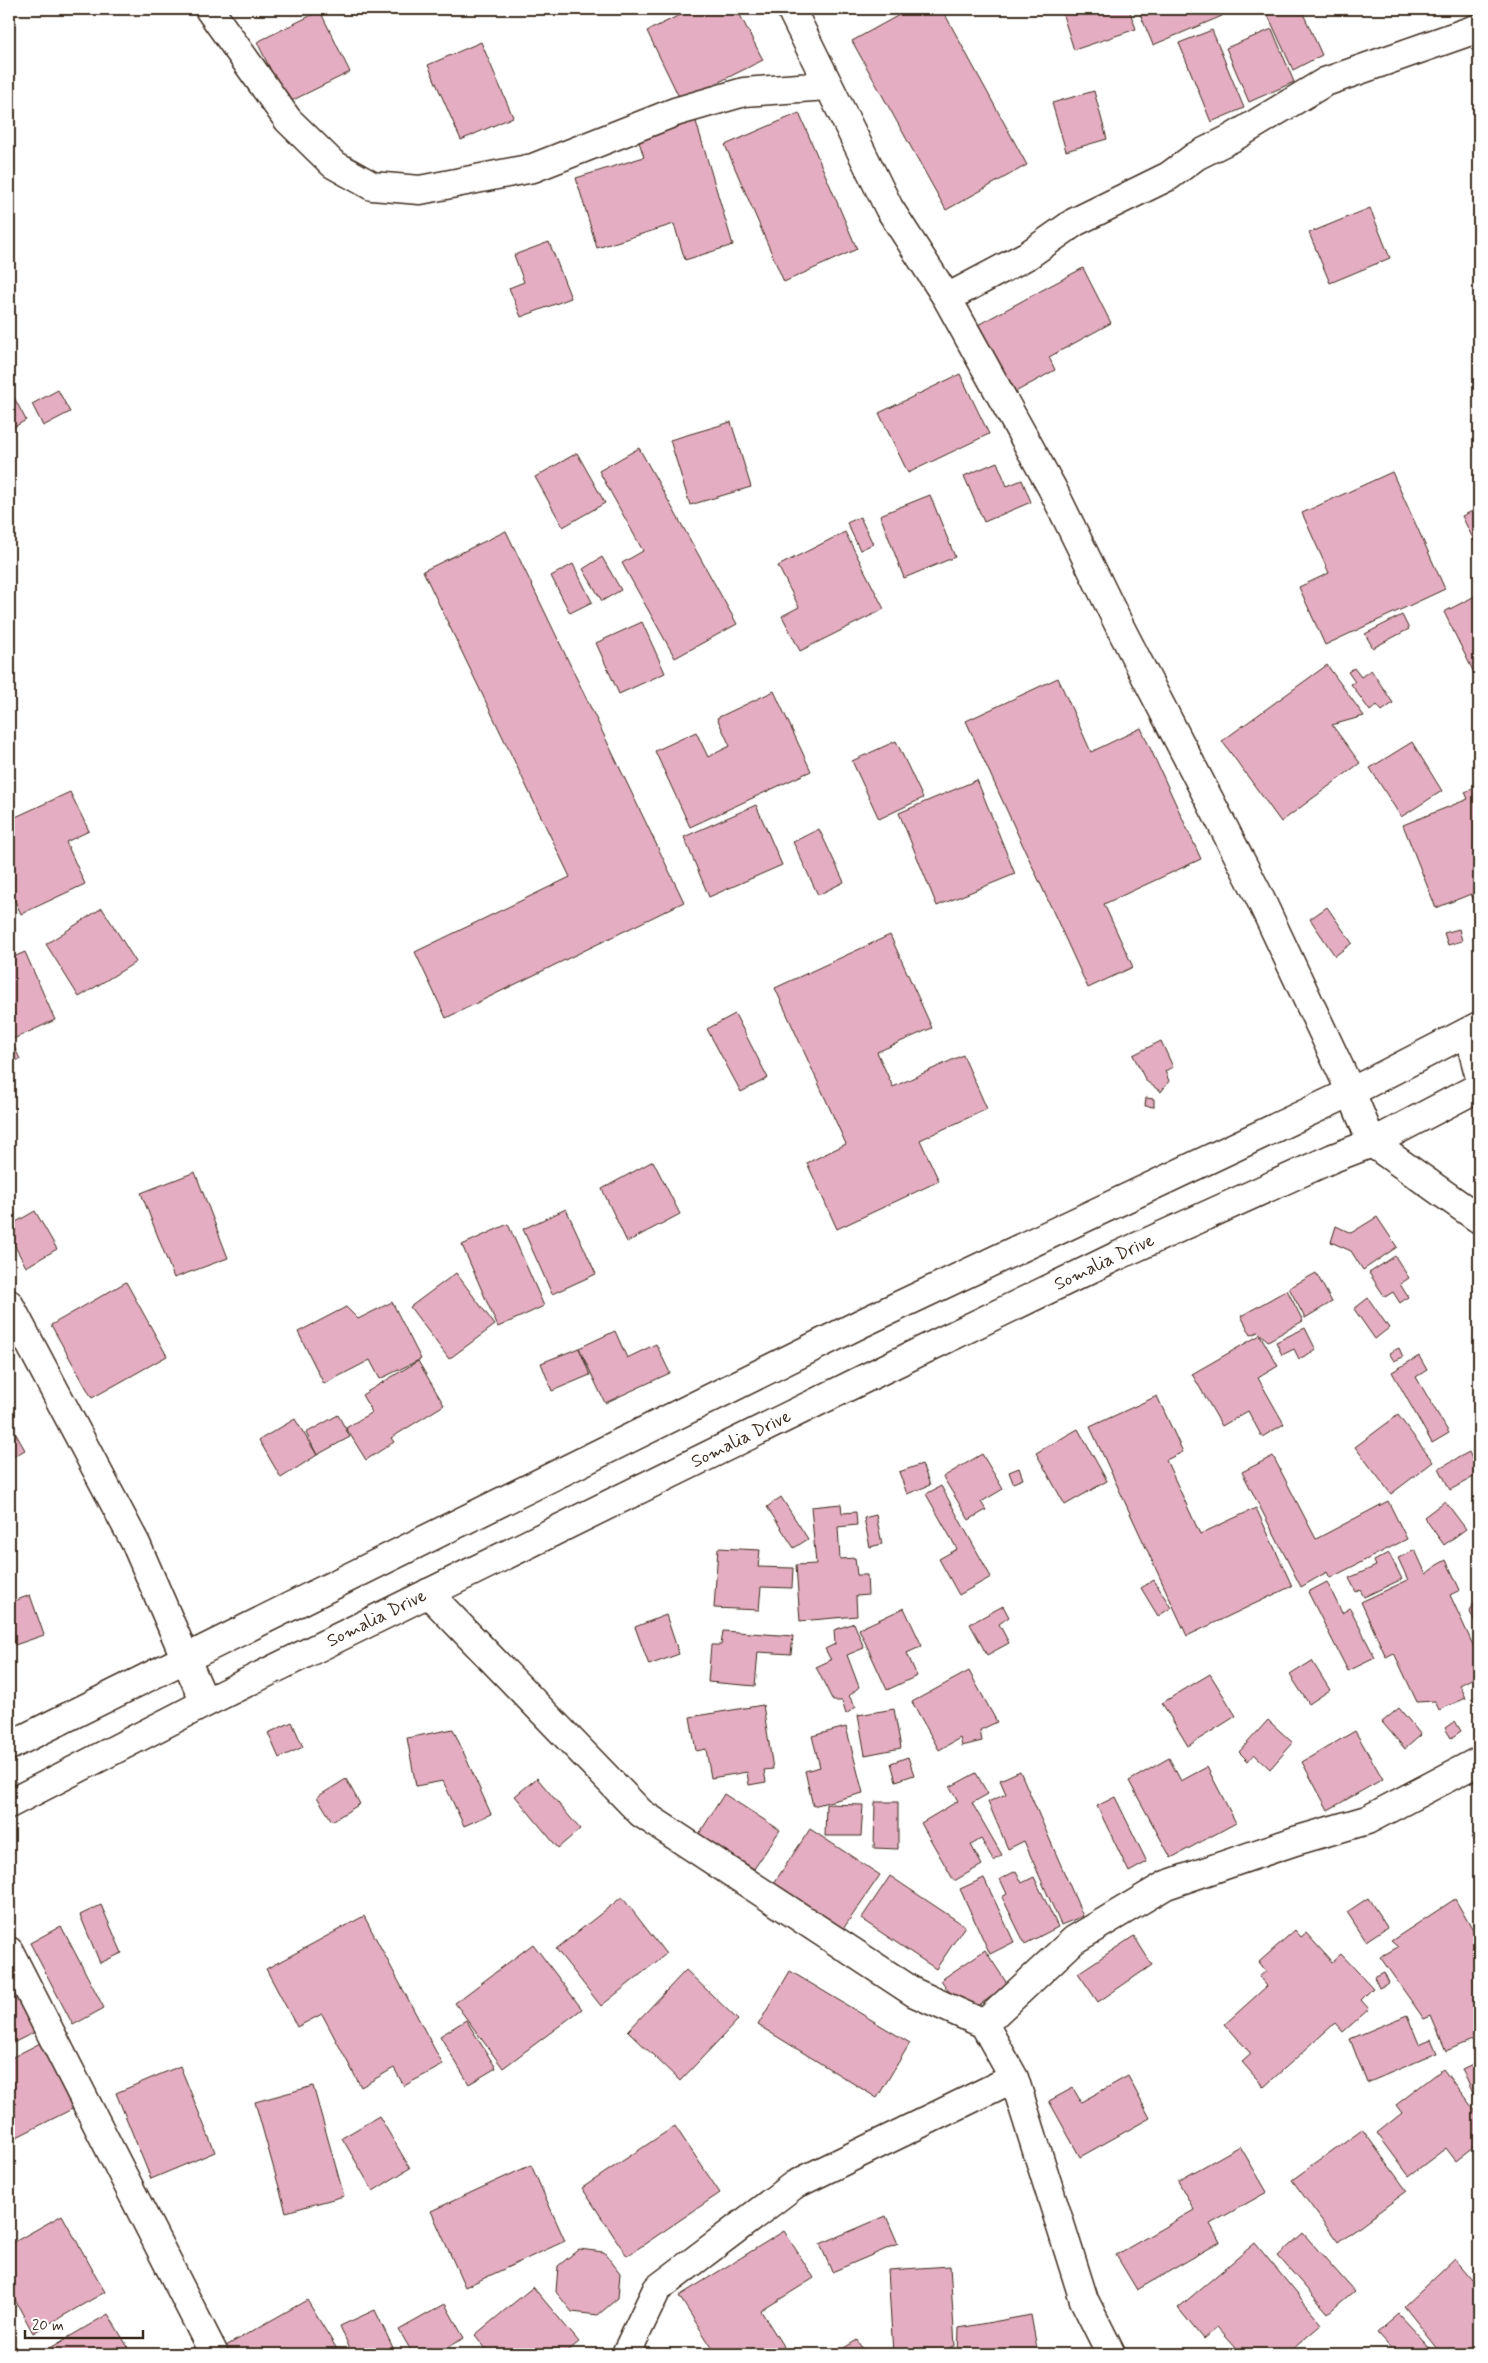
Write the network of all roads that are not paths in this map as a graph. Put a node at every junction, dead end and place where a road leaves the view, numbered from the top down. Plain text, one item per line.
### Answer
1 (209, 9) edge
2 (791, 9) edge
3 (1479, 28) edge
4 (827, 86) junction
5 (948, 298) junction
6 (1474, 1029) edge
7 (1479, 1074) edge
8 (1479, 1087) edge
9 (1351, 1092) junction
10 (1372, 1143) junction
11 (1479, 1219) edge
12 (9, 1304) edge
13 (428, 1593) junction
14 (186, 1658) junction
15 (205, 1703) junction
16 (9, 1746) edge
17 (1479, 1761) edge
18 (9, 1804) edge
19 (9, 1951) edge
20 (984, 2024) junction
21 (1014, 2078) junction
22 (214, 2354) edge
23 (626, 2354) edge
24 (1110, 2354) edge

1 - 4 street
2 - 4 street
3 - 5 street
4 - 5 street
5 - 9 street
6 - 7 street
6 - 9 street
8 - 10 street, Somalia Drive
9 - 10 street
9 - 14 street
10 - 11 street
10 - 13 street, Somalia Drive
12 - 14 street
13 - 15 street, Somalia Drive
13 - 20 street
14 - 15 street
14 - 16 street
15 - 18 street, Somalia Drive
17 - 20 street
19 - 22 street
20 - 21 street
21 - 23 street
21 - 24 street

